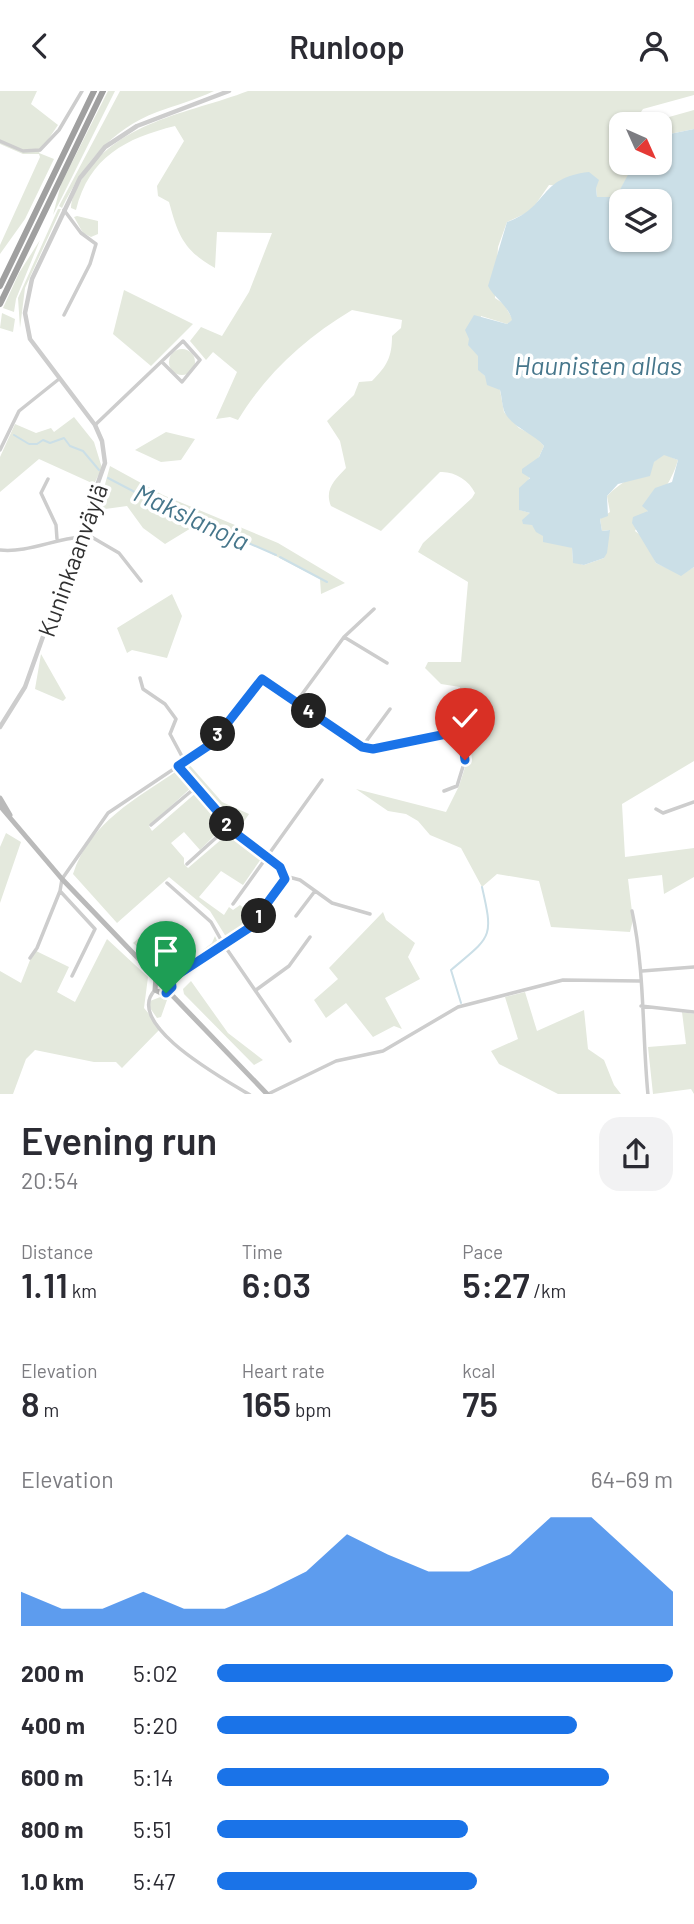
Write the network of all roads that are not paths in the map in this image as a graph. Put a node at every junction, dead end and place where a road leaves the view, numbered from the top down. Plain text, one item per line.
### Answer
1 (82, 91) edge
2 (94, 91) edge
3 (103, 91) edge
4 (229, 91) edge
5 (0, 141) edge
6 (64, 210) junction
7 (0, 286) edge
8 (0, 304) edge
9 (64, 315) dead end
10 (162, 362) junction
11 (59, 379) junction
12 (95, 425) junction
13 (0, 450) edge
14 (48, 479) dead end
15 (82, 535) junction
16 (57, 539) junction
17 (0, 550) edge
18 (141, 581) dead end
19 (374, 609) dead end
20 (344, 637) junction
21 (387, 663) dead end
22 (140, 678) dead end
23 (297, 701) junction
24 (390, 709) dead end
25 (0, 727) edge
26 (362, 747) junction
27 (185, 762) junction
28 (178, 766) junction
29 (322, 780) dead end
30 (196, 787) junction
31 (444, 791) dead end
32 (0, 798) edge
33 (694, 802) edge
34 (0, 806) edge
35 (656, 809) dead end
36 (13, 821) junction
37 (151, 825) dead end
38 (229, 827) junction
39 (266, 856) junction
40 (187, 864) dead end
41 (285, 876) junction
42 (62, 879) junction
43 (167, 883) dead end
44 (60, 891) junction
45 (315, 891) junction
46 (233, 904) dead end
47 (632, 911) dead end
48 (370, 914) dead end
49 (296, 916) dead end
50 (310, 937) dead end
51 (223, 946) junction
52 (30, 958) dead end
53 (694, 967) edge
54 (642, 971) junction
55 (72, 976) dead end
56 (156, 977) junction
57 (171, 979) junction
58 (640, 981) junction
59 (256, 989) junction
60 (155, 990) junction
61 (169, 992) junction
62 (640, 1006) junction
63 (694, 1012) edge
64 (290, 1041) dead end
65 (250, 1094) edge
66 (268, 1094) edge
67 (648, 1094) edge

1 - 5 street
2 - 7 highway
3 - 8 highway
4 - 6 street, Kuninkaanväylä
6 - 9 street
6 - 11 street, Kuninkaanväylä
10 - 10 street
10 - 12 street
11 - 12 street, Kuninkaanväylä
11 - 13 street
12 - 15 street, Kuninkaanväylä
14 - 16 street
15 - 16 street
15 - 18 street
15 - 25 street, Kuninkaanväylä
16 - 17 street
19 - 20 street
20 - 21 street
20 - 23 street
22 - 27 street
23 - 26 street
23 - 27 street
24 - 26 street
26 - 31 street
27 - 28 street
28 - 30 street
28 - 42 street
29 - 39 street
30 - 37 street
30 - 38 street
32 - 36 main road
33 - 35 street
34 - 36 main road
36 - 42 main road
38 - 39 street
38 - 40 street
39 - 41 street
39 - 46 street
41 - 45 street
41 - 51 street
42 - 44 street
42 - 56 main road
43 - 51 street
44 - 52 street
44 - 55 street
45 - 48 street
45 - 49 street
47 - 54 street
50 - 59 street
51 - 57 street
51 - 59 street
53 - 54 street
54 - 58 street
56 - 57 main road
56 - 60 main road
57 - 61 main road
58 - 62 street
58 - 66 street
59 - 64 street
60 - 61 main road
60 - 65 street
61 - 66 main road
62 - 63 street
62 - 67 street

